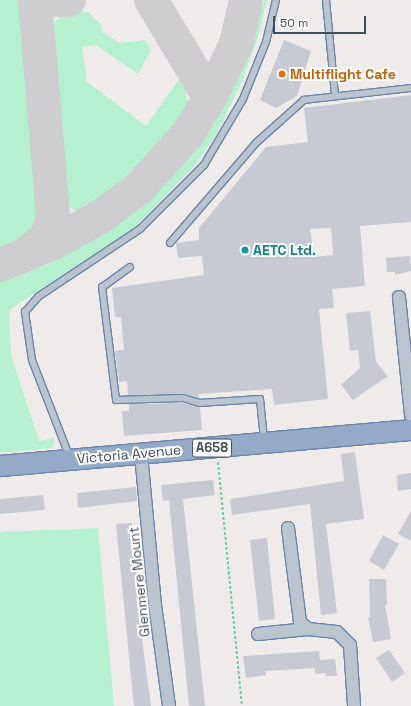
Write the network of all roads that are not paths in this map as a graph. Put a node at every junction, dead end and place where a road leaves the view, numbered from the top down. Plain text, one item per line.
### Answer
1 (276, 0) edge
2 (326, 0) edge
3 (411, 88) edge
4 (335, 96) junction
5 (170, 243) dead end
6 (130, 267) dead end
7 (399, 297) dead end
8 (411, 416) edge
9 (411, 430) edge
10 (265, 444) junction
11 (141, 454) junction
12 (70, 459) junction
13 (4, 467) edge
14 (288, 528) dead end
15 (308, 629) junction
16 (258, 634) dead end
17 (169, 706) edge
18 (354, 706) edge

1 - 12 lane
2 - 4 lane
3 - 4 lane
4 - 5 lane
6 - 10 lane
7 - 8 street
9 - 10 highway, Victoria Avenue / A658
10 - 11 highway, Victoria Avenue / A658
11 - 12 highway, Victoria Avenue / A658
11 - 17 street, Glenmere Mount
12 - 13 highway, Victoria Avenue / A658
14 - 15 street
15 - 16 street
15 - 18 street

